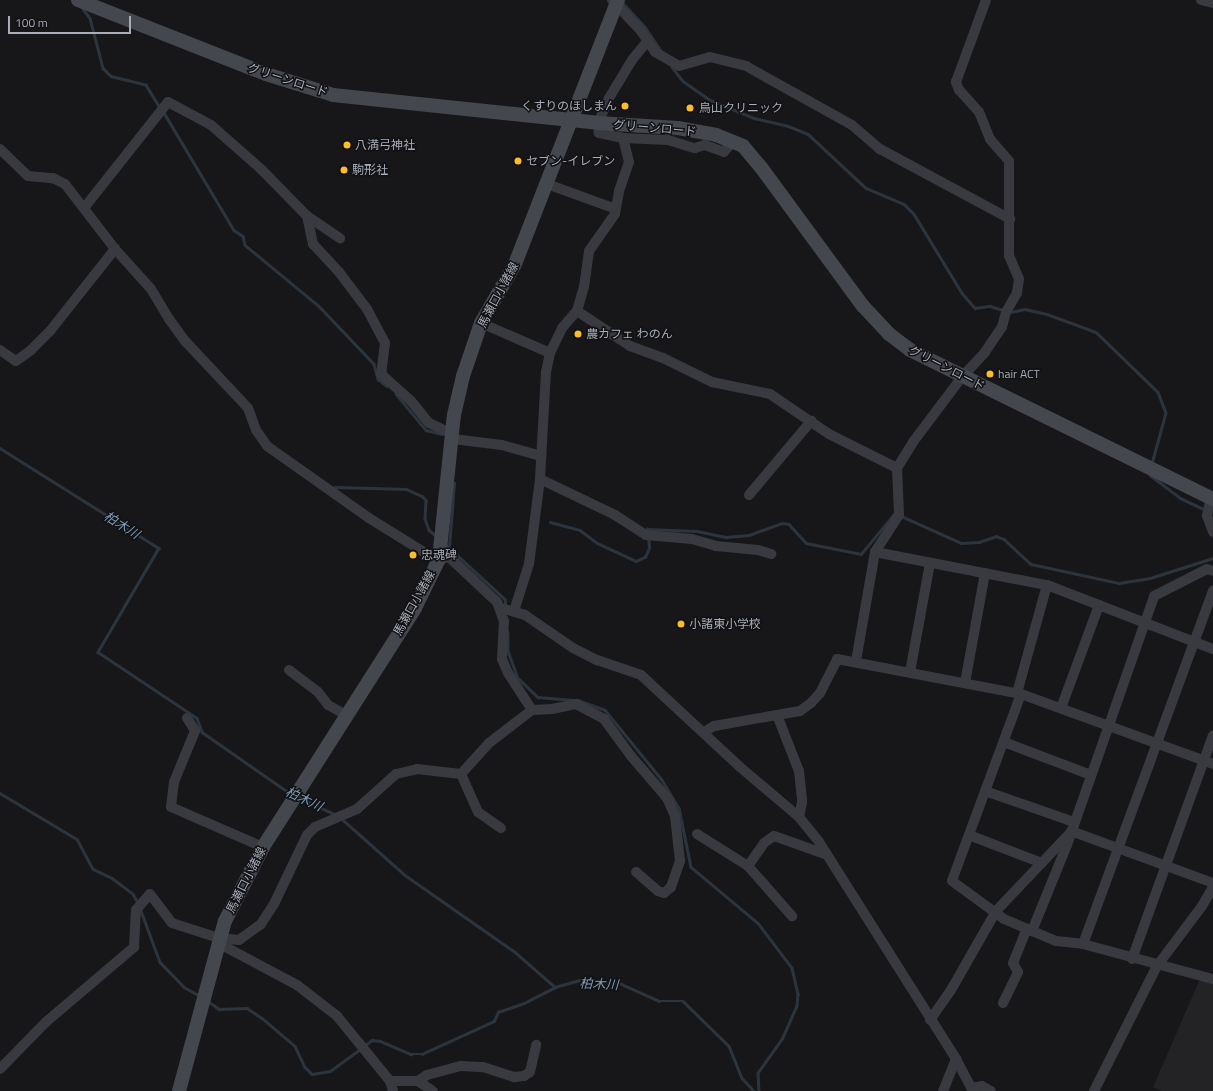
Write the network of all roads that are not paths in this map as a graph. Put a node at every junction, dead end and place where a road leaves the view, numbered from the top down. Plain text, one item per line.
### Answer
1 (78, 0) edge
2 (986, 0) edge
3 (1201, 0) edge
4 (616, 1) edge
5 (1213, 3) edge
6 (648, 40) junction
7 (570, 120) junction
8 (598, 123) junction
9 (623, 138) junction
10 (732, 142) junction
11 (0, 149) edge
12 (546, 184) junction
13 (84, 208) junction
14 (616, 209) junction
15 (307, 216) junction
16 (1010, 219) junction
17 (340, 238) dead end
18 (115, 249) junction
19 (577, 311) junction
20 (481, 323) junction
21 (0, 350) edge
22 (550, 353) junction
23 (962, 377) junction
24 (811, 421) junction
25 (453, 436) junction
26 (541, 456) junction
27 (897, 468) junction
28 (540, 479) junction
29 (749, 495) dead end
30 (1212, 498) edge
31 (1213, 532) edge
32 (875, 552) junction
33 (771, 554) dead end
34 (438, 559) junction
35 (930, 563) junction
36 (1213, 570) edge
37 (985, 573) junction
38 (1047, 585) junction
39 (1213, 590) edge
40 (1099, 605) junction
41 (501, 608) junction
42 (514, 611) junction
43 (1144, 623) junction
44 (1194, 642) junction
45 (1213, 649) edge
46 (856, 661) junction
47 (289, 670) dead end
48 (910, 672) junction
49 (965, 683) junction
50 (1019, 694) junction
51 (1061, 708) junction
52 (532, 710) junction
53 (346, 715) junction
54 (778, 715) junction
55 (186, 718) dead end
56 (1108, 725) junction
57 (704, 732) junction
58 (1213, 735) edge
59 (1004, 742) junction
60 (1157, 743) junction
61 (1208, 762) edge
62 (461, 774) junction
63 (1091, 775) junction
64 (985, 791) junction
65 (799, 817) junction
66 (1073, 826) junction
67 (501, 828) dead end
68 (697, 834) dead end
69 (969, 835) junction
70 (263, 847) junction
71 (1118, 848) junction
72 (825, 854) junction
73 (1042, 863) junction
74 (1166, 865) junction
75 (748, 866) junction
76 (636, 872) dead end
77 (1213, 883) edge
78 (1213, 887) edge
79 (996, 911) junction
80 (792, 916) dead end
81 (1030, 930) junction
82 (218, 940) junction
83 (1083, 944) junction
84 (1132, 959) junction
85 (1157, 966) junction
86 (1213, 979) edge
87 (1004, 1003) dead end
88 (930, 1020) junction
89 (536, 1045) dead end
90 (956, 1059) junction
91 (0, 1069) edge
92 (418, 1081) junction
93 (392, 1086) edge
94 (972, 1089) edge
95 (179, 1091) edge
96 (433, 1091) edge
97 (943, 1091) edge
98 (991, 1091) edge
99 (1094, 1091) edge

1 - 7 street, グリーンロード
2 - 16 street
3 - 5 street
4 - 6 street
4 - 7 street, 馬瀬口小諸線
6 - 8 street
6 - 16 street
7 - 8 street, グリーンロード
7 - 12 street, 馬瀬口小諸線
8 - 9 street
8 - 10 street, グリーンロード
9 - 10 street
9 - 14 street
10 - 23 street, グリーンロード
11 - 13 street
12 - 14 street
12 - 20 street, 馬瀬口小諸線
13 - 15 street
13 - 18 street
14 - 19 street
15 - 17 street
15 - 25 street
16 - 23 street
18 - 21 street
18 - 34 street
19 - 22 street
19 - 24 street
20 - 22 street
20 - 25 street, 馬瀬口小諸線
22 - 26 street
23 - 27 street
23 - 30 street, グリーンロード
24 - 27 street
24 - 29 street
25 - 26 street
25 - 34 street, 馬瀬口小諸線
26 - 28 street
27 - 32 street
28 - 33 street
28 - 42 street
30 - 31 street
32 - 35 street
32 - 46 street
34 - 41 street
34 - 53 street, 馬瀬口小諸線
35 - 37 street
35 - 48 street
36 - 43 street
37 - 38 street
37 - 49 street
38 - 40 street
38 - 50 street
39 - 44 street
40 - 43 street
40 - 51 street
41 - 42 street
41 - 52 street
42 - 57 street
43 - 44 street
43 - 56 street
44 - 45 street
44 - 60 street
46 - 48 street
46 - 54 street
47 - 53 street
48 - 49 street
49 - 50 street
50 - 51 street
50 - 59 street
51 - 56 street
52 - 62 street
52 - 76 street
53 - 70 street, 馬瀬口小諸線
54 - 57 street
54 - 65 street
55 - 70 street
56 - 60 street
56 - 63 street
57 - 65 street
58 - 61 street
59 - 63 street
59 - 64 street
60 - 61 street
60 - 71 street
61 - 74 street
62 - 67 street
62 - 82 street
63 - 66 street
64 - 66 street
64 - 69 street
65 - 72 street
66 - 71 street
66 - 73 street
66 - 81 street
68 - 75 street
69 - 73 street
69 - 79 street
70 - 82 street, 馬瀬口小諸線
71 - 74 street
71 - 83 street
72 - 75 street
72 - 88 street
73 - 79 street
74 - 77 street
74 - 84 street
75 - 80 street
78 - 85 street
79 - 81 street
79 - 88 street
81 - 83 street
81 - 87 street
82 - 91 street
82 - 93 street
82 - 95 street, 馬瀬口小諸線
83 - 84 street
84 - 85 street
85 - 86 street
85 - 99 street
88 - 90 street
89 - 92 street
90 - 94 street
90 - 97 street
92 - 93 street
92 - 96 street
94 - 98 street

